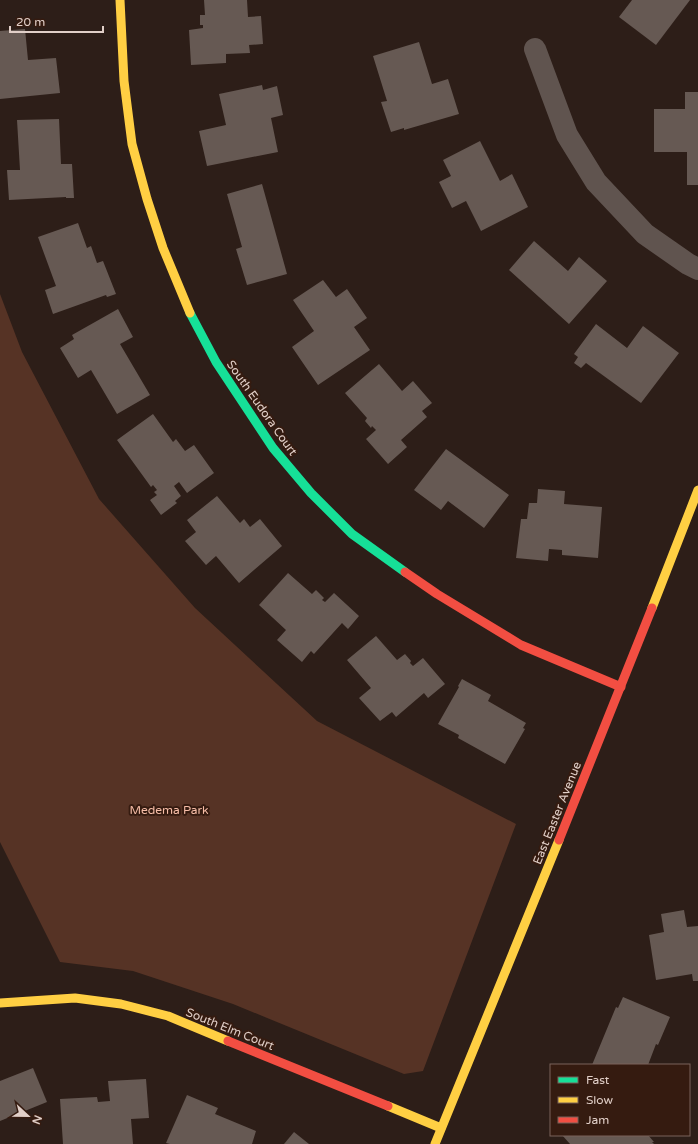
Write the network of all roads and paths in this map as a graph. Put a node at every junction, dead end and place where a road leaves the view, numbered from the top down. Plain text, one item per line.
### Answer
1 (120, 0) edge
2 (535, 49) dead end
3 (698, 269) edge
4 (698, 490) edge
5 (621, 686) junction
6 (0, 1003) edge
7 (441, 1128) junction
8 (435, 1144) edge

1 - 5 street, South Eudora Court
2 - 3 street
4 - 5 street, East Easter Avenue
5 - 7 street, East Easter Avenue
6 - 7 street, South Elm Court
7 - 8 street, East Easter Avenue

